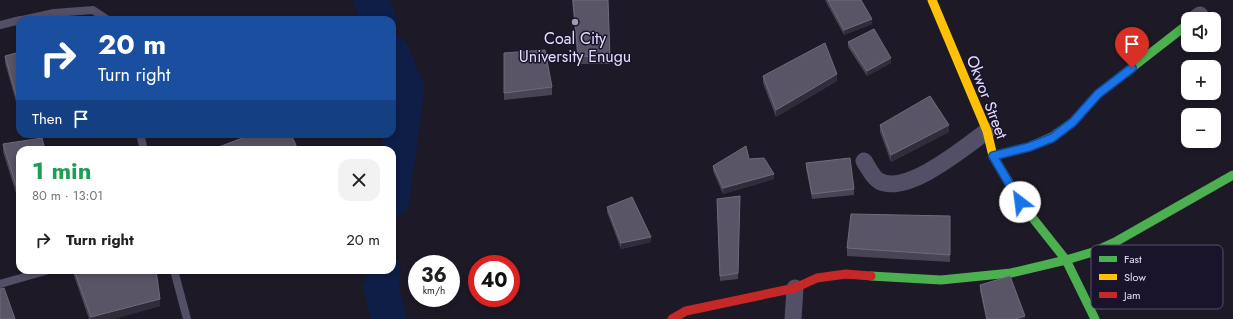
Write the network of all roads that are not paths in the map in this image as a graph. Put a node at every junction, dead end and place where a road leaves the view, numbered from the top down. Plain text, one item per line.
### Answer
1 (932, 0) edge
2 (40, 16) edge
3 (102, 16) edge
4 (16, 21) edge
5 (0, 25) edge
6 (1181, 29) edge
7 (987, 131) junction
8 (993, 156) junction
9 (864, 161) dead end
10 (1233, 175) edge
11 (1108, 245) edge
12 (1091, 253) edge
13 (1066, 260) junction
14 (35, 274) edge
15 (175, 274) edge
16 (0, 284) edge
17 (794, 288) junction
18 (187, 319) edge
19 (672, 319) edge
20 (793, 319) edge
21 (1094, 319) edge

1 - 7 street, Okwor Street
2 - 3 lane
4 - 5 lane
6 - 8 street
7 - 8 street, Okwor Street
7 - 9 street
8 - 13 street, Okwor Street
10 - 11 street
12 - 13 street
13 - 17 street
13 - 21 street, Okwor Street
14 - 16 lane
15 - 18 lane
17 - 19 street
17 - 20 street

